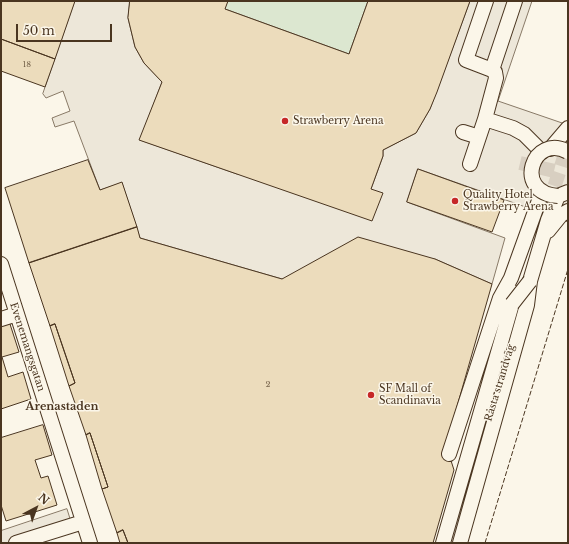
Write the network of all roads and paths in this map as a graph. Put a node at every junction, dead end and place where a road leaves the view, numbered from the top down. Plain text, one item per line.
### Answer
1 (486, 1) edge
2 (515, 1) edge
3 (492, 70) junction
4 (485, 119) junction
5 (568, 128) edge
6 (463, 132) dead end
7 (479, 137) junction
8 (546, 150) junction
9 (568, 152) edge
10 (470, 164) dead end
11 (542, 192) junction
12 (565, 194) edge
13 (568, 211) edge
14 (543, 222) tunnel mouth
15 (544, 236) junction
16 (1, 264) edge
17 (511, 278) junction
18 (530, 281) junction
19 (512, 304) junction
20 (17, 314) junction
21 (1, 319) edge
22 (449, 454) dead end
23 (84, 522) junction
24 (16, 543) edge
25 (90, 543) edge
26 (443, 543) edge
27 (451, 543) edge
28 (460, 543) edge

1 - 3 street
2 - 3 street
3 - 4 street
4 - 7 street
4 - 8 street
5 - 8 street
6 - 7 street
7 - 10 street
8 - 9 street, bridge
8 - 11 street, bridge
11 - 12 street, bridge
11 - 17 street
12 - 15 street, Råsta strandväg
13 - 15 street
14 - 27 street, Råsta strandväg
15 - 18 street, Råsta strandväg
16 - 20 street, Evenemangsgatan
17 - 19 street
17 - 22 street
18 - 19 street, bridge
18 - 28 street, Råsta strandväg
19 - 26 street
20 - 21 street
20 - 23 street, Evenemangsgatan
23 - 24 street
23 - 25 street, Evenemangsgatan

